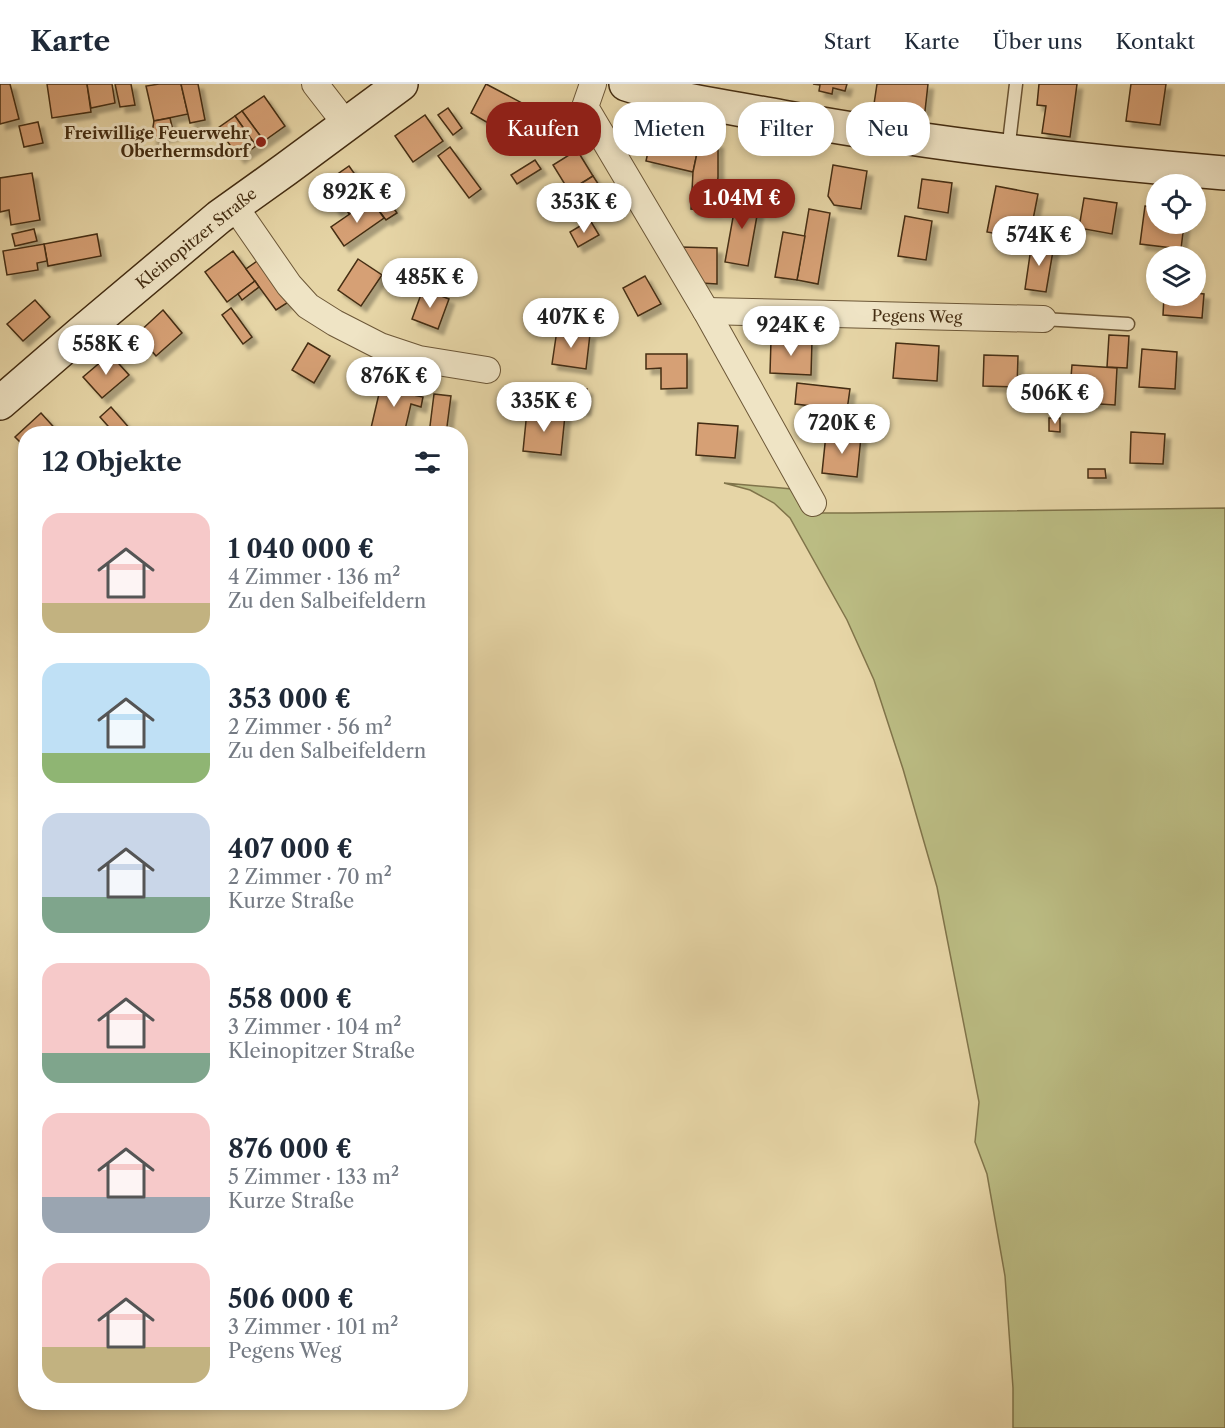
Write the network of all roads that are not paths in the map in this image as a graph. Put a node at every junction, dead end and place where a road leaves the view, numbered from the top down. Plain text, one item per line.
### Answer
1 (315, 84) edge
2 (401, 84) edge
3 (593, 84) edge
4 (626, 84) edge
5 (1016, 84) edge
6 (346, 124) junction
7 (1008, 152) junction
8 (1225, 173) edge
9 (232, 206) junction
10 (706, 311) junction
11 (1043, 319) joint
12 (1128, 324) dead end
13 (487, 370) dead end
14 (0, 403) edge
15 (813, 503) dead end

1 - 6 street
2 - 6 street, Kleinopitzer Straße
3 - 10 street
4 - 7 street
5 - 7 lane
6 - 9 street, Kleinopitzer Straße
7 - 8 street
9 - 13 street
9 - 14 street, Kleinopitzer Straße
10 - 11 street, Pegens Weg
10 - 15 street
11 - 12 lane, Pegens Weg

